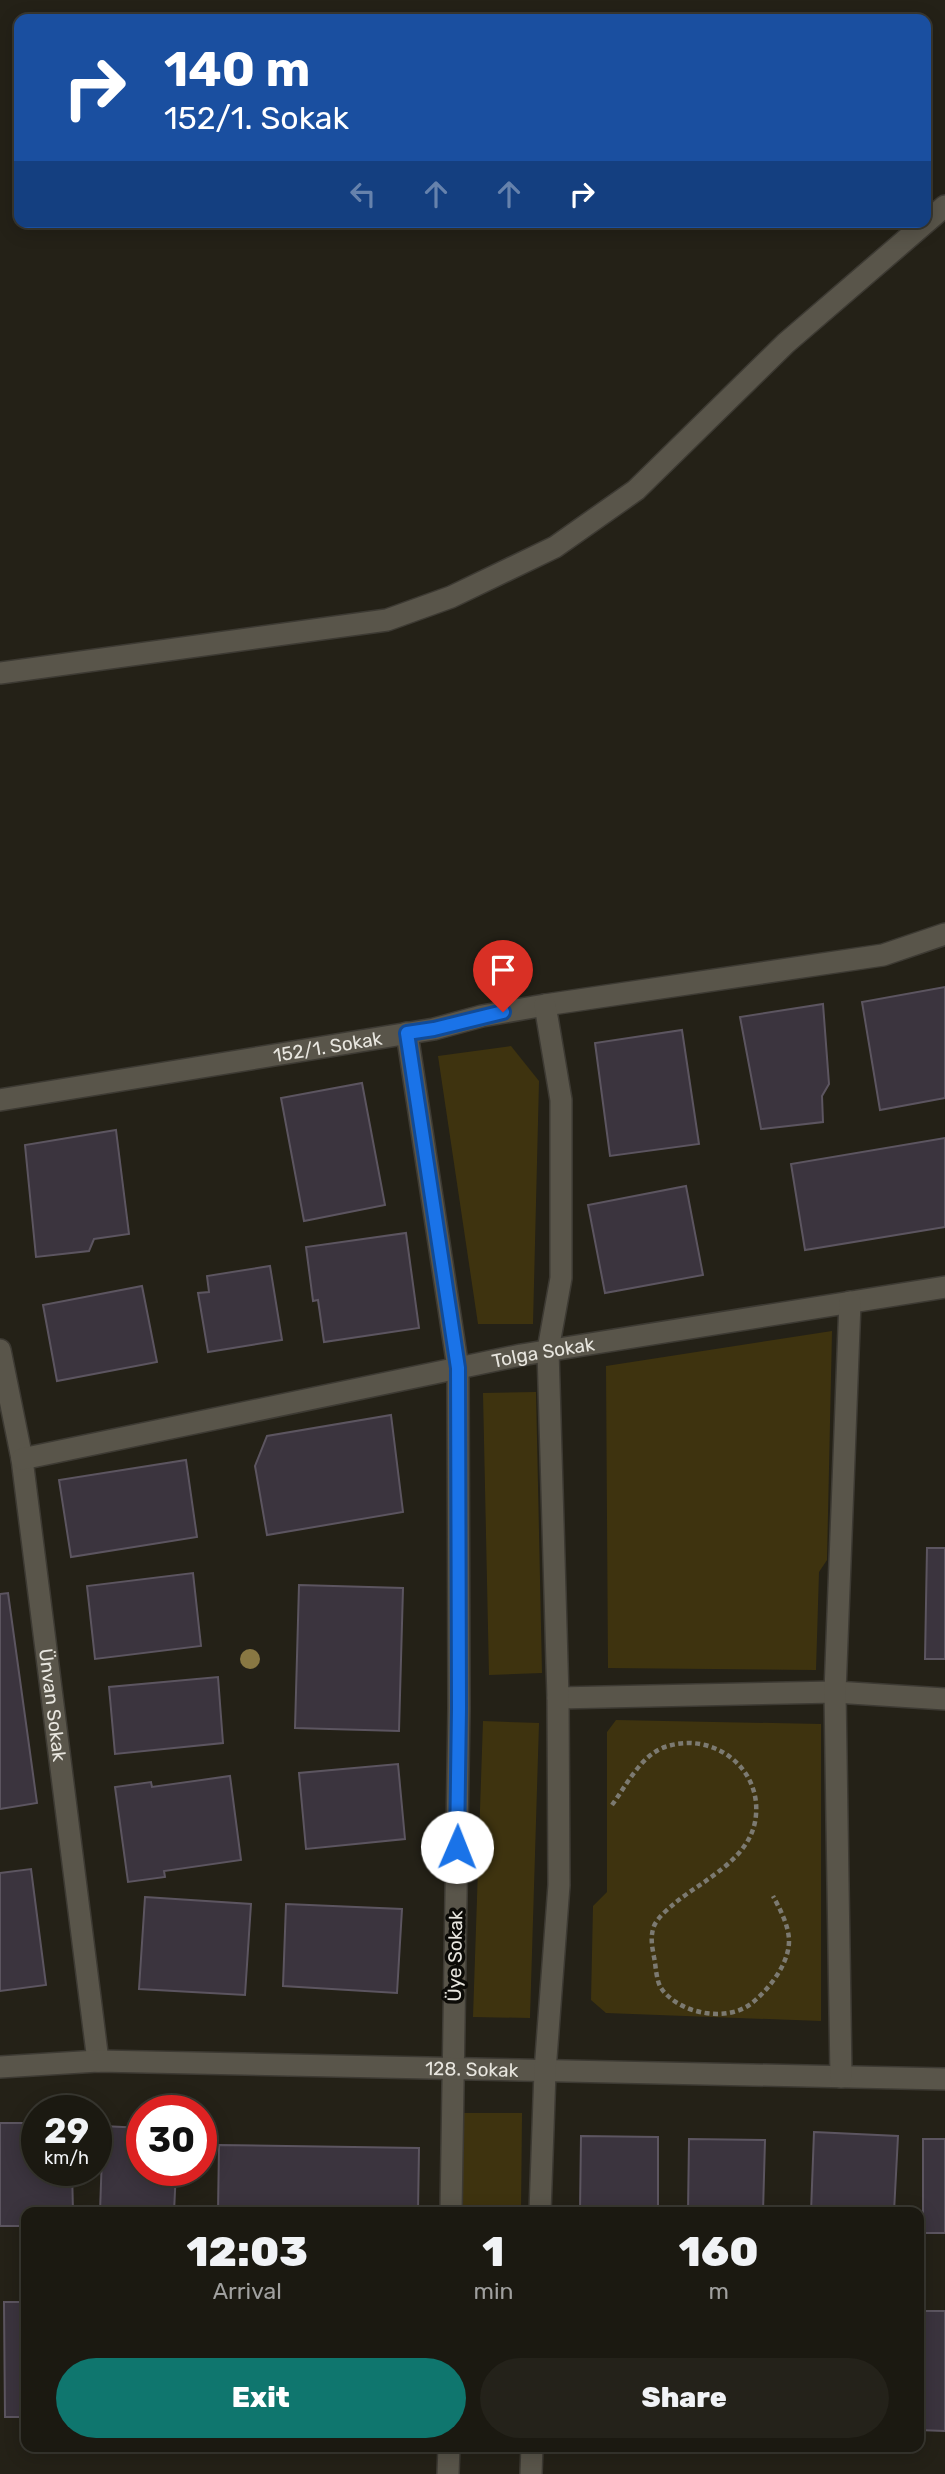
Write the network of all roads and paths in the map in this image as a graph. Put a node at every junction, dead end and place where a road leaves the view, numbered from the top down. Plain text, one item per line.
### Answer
1 (945, 206) edge
2 (931, 218) edge
3 (919, 228) edge
4 (0, 673) edge
5 (945, 934) edge
6 (545, 1005) junction
7 (407, 1033) junction
8 (0, 1100) edge
9 (945, 1287) edge
10 (850, 1302) junction
11 (0, 1350) edge
12 (548, 1350) junction
13 (458, 1368) junction
14 (22, 1459) junction
15 (835, 1692) junction
16 (558, 1698) junction
17 (945, 1699) edge
18 (612, 1805) dead end
19 (773, 1896) dead end
20 (99, 2061) junction
21 (0, 2067) edge
22 (453, 2069) junction
23 (545, 2071) junction
24 (841, 2077) junction
25 (945, 2079) edge
26 (451, 2207) edge
27 (540, 2207) edge
28 (449, 2452) edge
29 (532, 2452) edge
30 (449, 2474) edge
31 (531, 2474) edge

1 - 2 street
3 - 4 street
5 - 6 street, 152/1. Sokak
6 - 7 street, 152/1. Sokak
6 - 12 street
7 - 8 street, 152/1. Sokak
7 - 13 street, Üye Sokak
9 - 10 street, Tolga Sokak
10 - 12 street, Tolga Sokak
10 - 15 street
11 - 14 street, Ünvan Sokak
12 - 13 street, Tolga Sokak
12 - 16 street
13 - 14 street, Tolga Sokak
13 - 22 street, Üye Sokak
14 - 20 street, Ünvan Sokak
15 - 16 street
15 - 17 street
15 - 24 street
16 - 23 street
18 - 19 path
20 - 21 street, 128. Sokak
20 - 22 street, 128. Sokak
22 - 23 street, 128. Sokak
22 - 26 street, Üye Sokak
23 - 24 street, 128. Sokak
23 - 27 street
24 - 25 street, 128. Sokak
28 - 30 street
29 - 31 street

